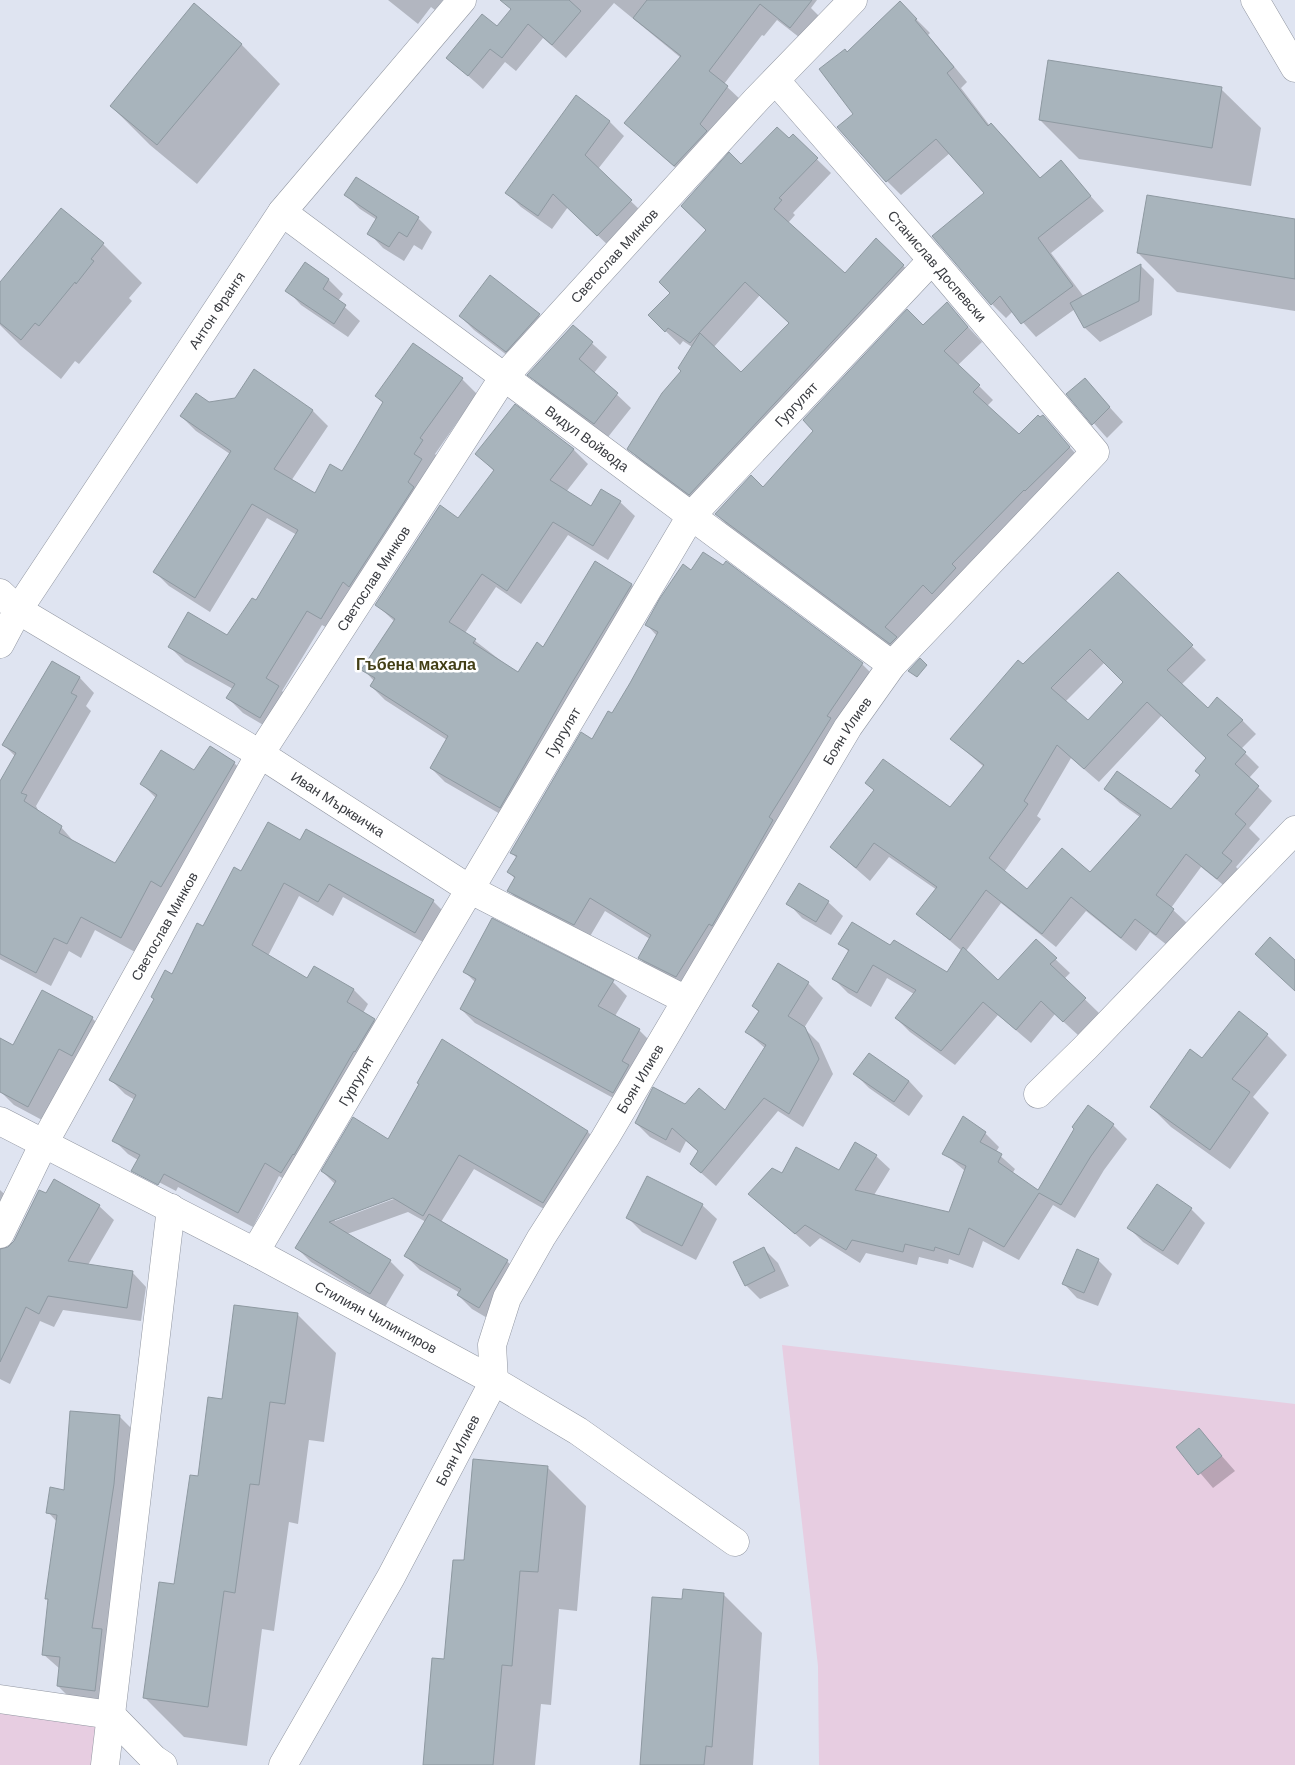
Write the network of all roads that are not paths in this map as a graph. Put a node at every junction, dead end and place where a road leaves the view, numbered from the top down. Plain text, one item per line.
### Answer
1 (462, 0) edge
2 (853, 0) edge
3 (1255, 0) edge
4 (1295, 68) edge
5 (776, 81) junction
6 (282, 212) junction
7 (932, 260) junction
8 (503, 378) junction
9 (1095, 452) joint
10 (691, 516) junction
11 (9, 601) edge
12 (0, 644) edge
13 (892, 665) junction
14 (260, 754) junction
15 (1295, 830) edge
16 (471, 890) junction
17 (686, 1000) junction
18 (1038, 1094) dead end
19 (0, 1121) edge
20 (43, 1145) junction
21 (171, 1208) junction
22 (0, 1234) edge
23 (255, 1252) junction
24 (494, 1381) junction
25 (735, 1542) dead end
26 (0, 1699) edge
27 (111, 1715) junction
28 (105, 1765) edge
29 (163, 1765) edge
30 (283, 1765) edge

1 - 6 street, Антон Франгя
2 - 5 street, Светослав Минков
3 - 4 street
5 - 7 street, Станислав Доспевски
5 - 8 street, Светослав Минков
6 - 8 street, Видул Войвода
6 - 11 street, Антон Франгя
7 - 9 street, Станислав Доспевски
7 - 10 street, Гургулят
8 - 10 street, Видул Войвода
8 - 14 street, Светослав Минков
9 - 13 street, Боян Илиев
10 - 13 street, Видул Войвода
10 - 16 street, Гургулят
11 - 12 street, Антон Франгя
11 - 14 street, Иван Мърквичка
13 - 17 street, Боян Илиев
14 - 16 street, Иван Мърквичка
14 - 20 street, Светослав Минков
15 - 18 street
16 - 17 street, Иван Мърквичка
16 - 23 street, Гургулят
17 - 24 street, Боян Илиев
19 - 20 street, Стилиян Чилингиров
20 - 21 street, Стилиян Чилингиров
20 - 22 street, Светослав Минков
21 - 23 street, Стилиян Чилингиров
21 - 27 street
23 - 24 street, Стилиян Чилингиров
24 - 25 street, Стилиян Чилингиров
24 - 30 street, Боян Илиев
26 - 27 street
27 - 28 street
27 - 29 street

